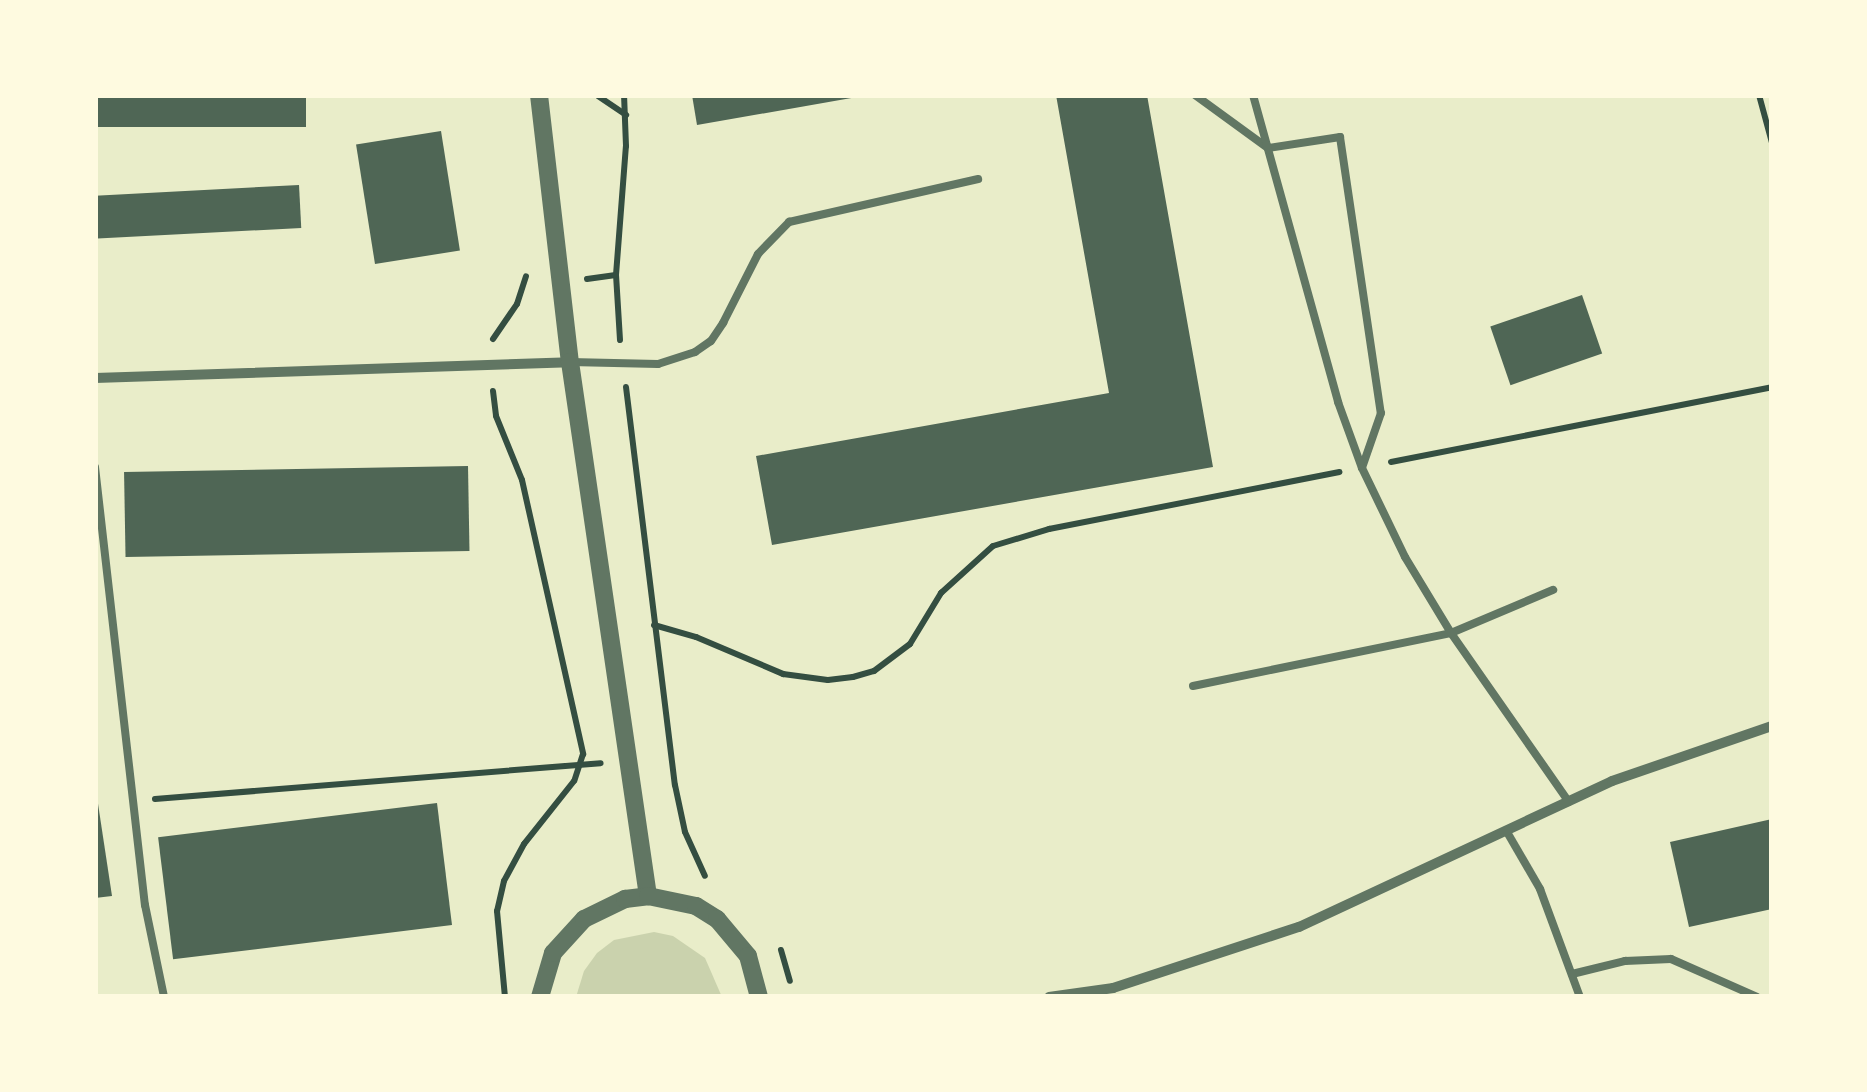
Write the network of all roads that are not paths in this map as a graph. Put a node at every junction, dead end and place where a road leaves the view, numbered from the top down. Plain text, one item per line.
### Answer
1 (539, 95) edge
2 (1195, 95) edge
3 (1253, 95) edge
4 (1268, 148) junction
5 (978, 179) dead end
6 (570, 362) junction
7 (95, 378) edge
8 (95, 467) edge
9 (1362, 468) junction
10 (1553, 590) dead end
11 (1451, 633) junction
12 (1193, 686) dead end
13 (1772, 726) edge
14 (1569, 802) junction
15 (1507, 832) junction
16 (648, 896) junction
17 (1572, 974) junction
18 (1099, 993) edge
19 (164, 997) edge
20 (540, 997) edge
21 (759, 997) edge
22 (1049, 997) edge
23 (1580, 997) edge
24 (1757, 997) edge

1 - 6 street
2 - 4 lane
3 - 4 lane
4 - 9 lane
4 - 9 lane
5 - 6 lane
6 - 7 street
6 - 16 street
8 - 19 lane
9 - 11 lane
10 - 11 lane
11 - 12 lane
11 - 14 lane
13 - 14 street
14 - 15 street
15 - 17 lane
15 - 18 street
16 - 20 street
16 - 21 street
17 - 23 lane
17 - 24 lane
18 - 22 street

